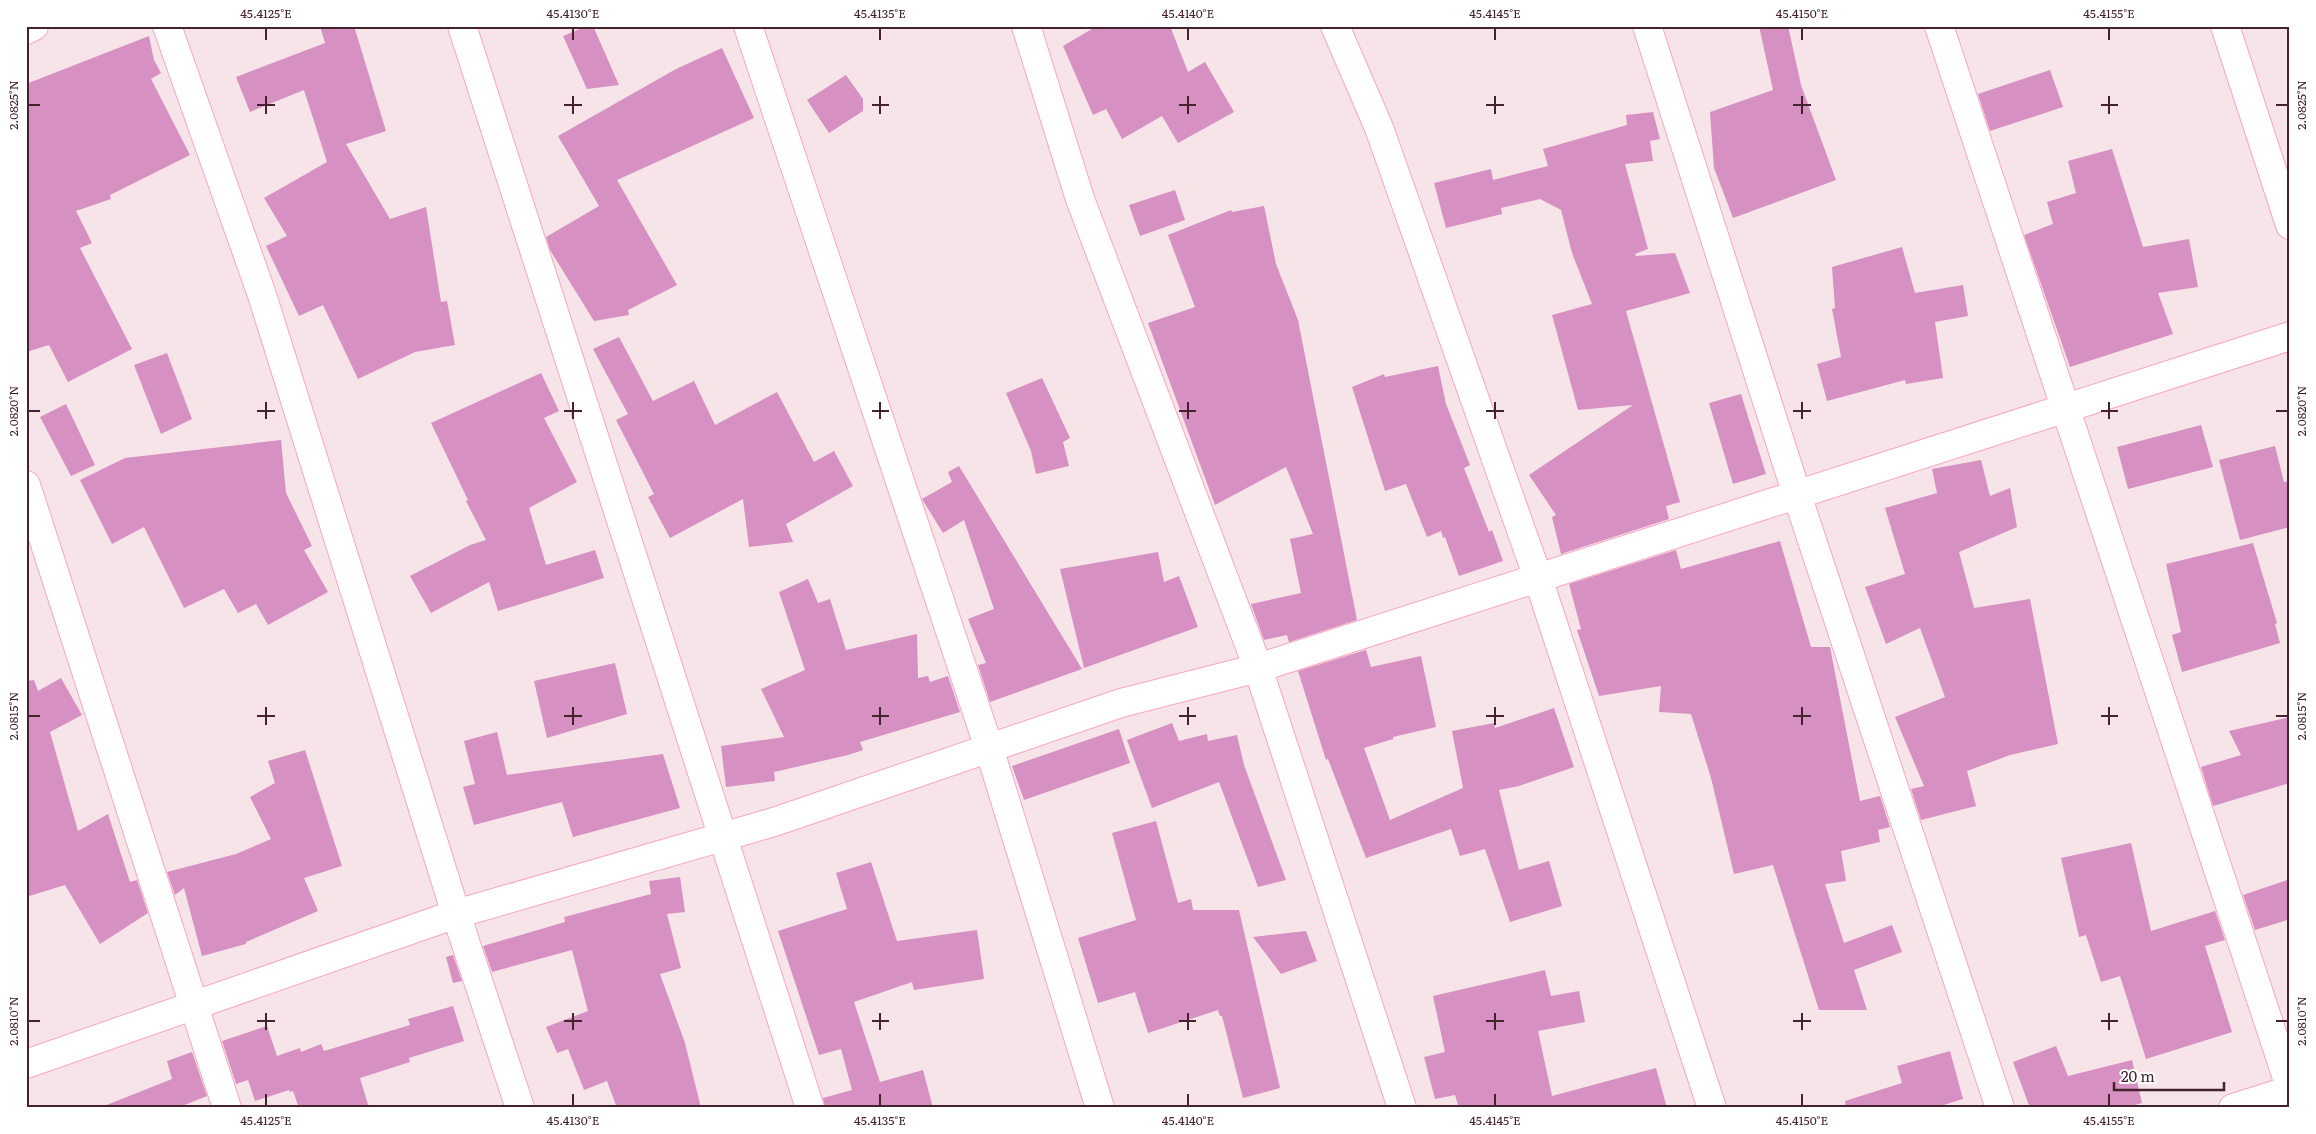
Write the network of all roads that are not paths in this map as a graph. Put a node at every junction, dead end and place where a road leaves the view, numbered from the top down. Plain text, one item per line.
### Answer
1 (34, 26) edge
2 (167, 26) edge
3 (462, 26) edge
4 (748, 26) edge
5 (1026, 26) edge
6 (1335, 26) edge
7 (1647, 26) edge
8 (1939, 26) edge
9 (2224, 26) edge
10 (26, 30) edge
11 (2290, 226) edge
12 (2290, 336) edge
13 (2066, 408) junction
14 (26, 485) edge
15 (1796, 495) junction
16 (1538, 578) junction
17 (1258, 668) junction
18 (988, 748) junction
19 (722, 837) junction
20 (456, 914) junction
21 (194, 1006) junction
22 (26, 1064) edge
23 (2290, 1089) edge
24 (227, 1108) edge
25 (520, 1108) edge
26 (810, 1108) edge
27 (1100, 1108) edge
28 (1402, 1108) edge
29 (1712, 1108) edge
30 (2000, 1108) edge
31 (2233, 1108) edge

1 - 10 street
2 - 20 street
3 - 19 street
4 - 18 street
5 - 17 street
6 - 16 street
7 - 15 street
8 - 13 street
9 - 11 street
12 - 13 street
13 - 15 street
13 - 23 street
14 - 21 street
15 - 16 street
15 - 30 street
16 - 17 street
16 - 29 street
17 - 18 street
17 - 28 street
18 - 19 street
18 - 27 street
19 - 20 street
19 - 26 street
20 - 21 street
20 - 25 street
21 - 22 street
21 - 24 street
23 - 31 street

